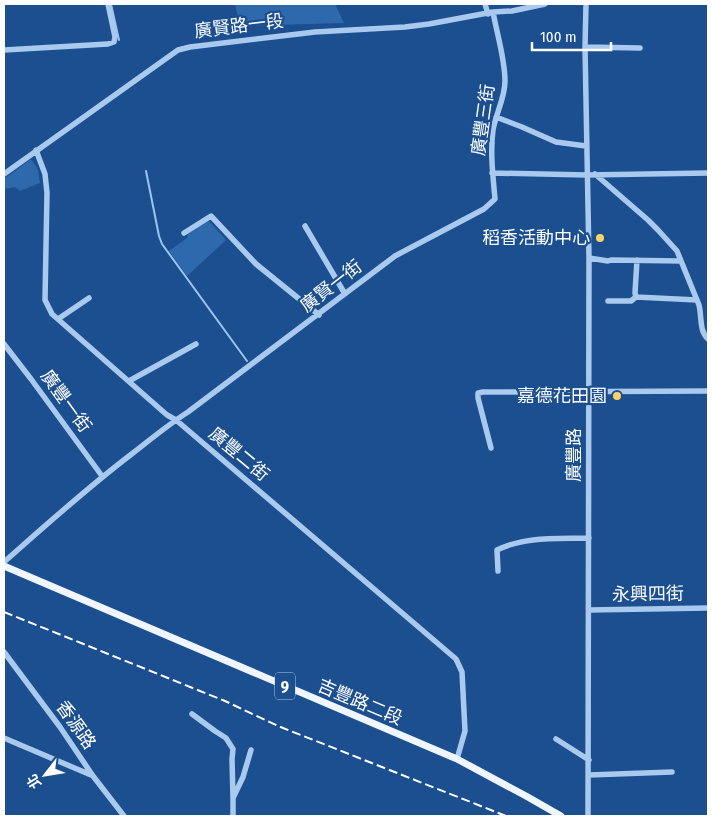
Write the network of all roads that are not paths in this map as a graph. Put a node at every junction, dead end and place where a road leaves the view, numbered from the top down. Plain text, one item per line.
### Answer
1 (108, 4) edge
2 (485, 4) edge
3 (545, 4) edge
4 (586, 4) edge
5 (491, 13) junction
6 (585, 47) junction
7 (640, 48) dead end
8 (4, 50) edge
9 (496, 117) junction
10 (586, 146) junction
11 (36, 150) junction
12 (492, 172) junction
13 (708, 173) edge
14 (4, 174) edge
15 (596, 174) junction
16 (586, 175) junction
17 (305, 226) dead end
18 (184, 234) dead end
19 (588, 258) junction
20 (637, 260) junction
21 (681, 261) junction
22 (345, 294) junction
23 (636, 297) junction
24 (89, 298) dead end
25 (697, 300) junction
26 (608, 301) dead end
27 (319, 315) junction
28 (58, 320) junction
29 (708, 339) edge
30 (4, 344) edge
31 (196, 344) dead end
32 (129, 381) junction
33 (588, 391) junction
34 (708, 391) edge
35 (176, 420) junction
36 (491, 448) dead end
37 (102, 476) junction
38 (589, 538) junction
39 (4, 562) edge
40 (4, 566) edge
41 (498, 571) dead end
42 (708, 608) edge
43 (589, 610) junction
44 (4, 652) edge
45 (192, 714) dead end
46 (4, 738) edge
47 (556, 740) dead end
48 (251, 750) dead end
49 (457, 759) junction
50 (589, 760) junction
51 (672, 772) dead end
52 (588, 775) junction
53 (93, 776) junction
54 (233, 798) junction
55 (124, 816) edge
56 (233, 816) edge
57 (561, 816) edge
58 (588, 816) edge

1 - 8 street
2 - 5 street, 廣豐三街
3 - 5 street, 廣賢路一段
4 - 6 street, 廣豐路
5 - 9 street, 廣豐三街
5 - 11 street, 廣賢路一段
6 - 7 street
6 - 10 street, 廣豐路
9 - 10 street
9 - 12 street, 廣豐三街
10 - 16 street, 廣豐路
11 - 14 street, 廣賢路一段
11 - 28 street, 廣豐二街
12 - 16 street
12 - 22 street, 廣賢一街
13 - 15 street
15 - 16 street
15 - 21 street
16 - 19 street, 廣豐路
17 - 22 street
18 - 27 street
19 - 20 street
19 - 33 street, 廣豐路
20 - 21 street
20 - 23 street
21 - 25 street
22 - 27 street, 廣賢一街
23 - 25 street
23 - 26 street
24 - 28 street
25 - 29 street
27 - 35 street, 廣賢一街
28 - 32 street, 廣豐二街
30 - 37 street, 廣豐一街
31 - 32 street
32 - 35 street, 廣豐二街
33 - 34 street
33 - 36 street
33 - 38 street, 廣豐路
35 - 37 street, 廣賢一街
35 - 49 street, 廣豐二街
37 - 39 street, 廣賢一街
38 - 41 street
38 - 43 street, 廣豐路
40 - 49 main road, 吉豐路二段 / 9
42 - 43 street, 永興四街
43 - 50 street, 廣豐路
44 - 53 street, 香源路
45 - 54 street
46 - 53 street
47 - 50 street
48 - 54 street
49 - 57 main road, 吉豐路二段 / 9
50 - 52 street, 廣豐路
51 - 52 street
52 - 58 street, 廣豐路
53 - 55 street, 香源路
54 - 56 street

